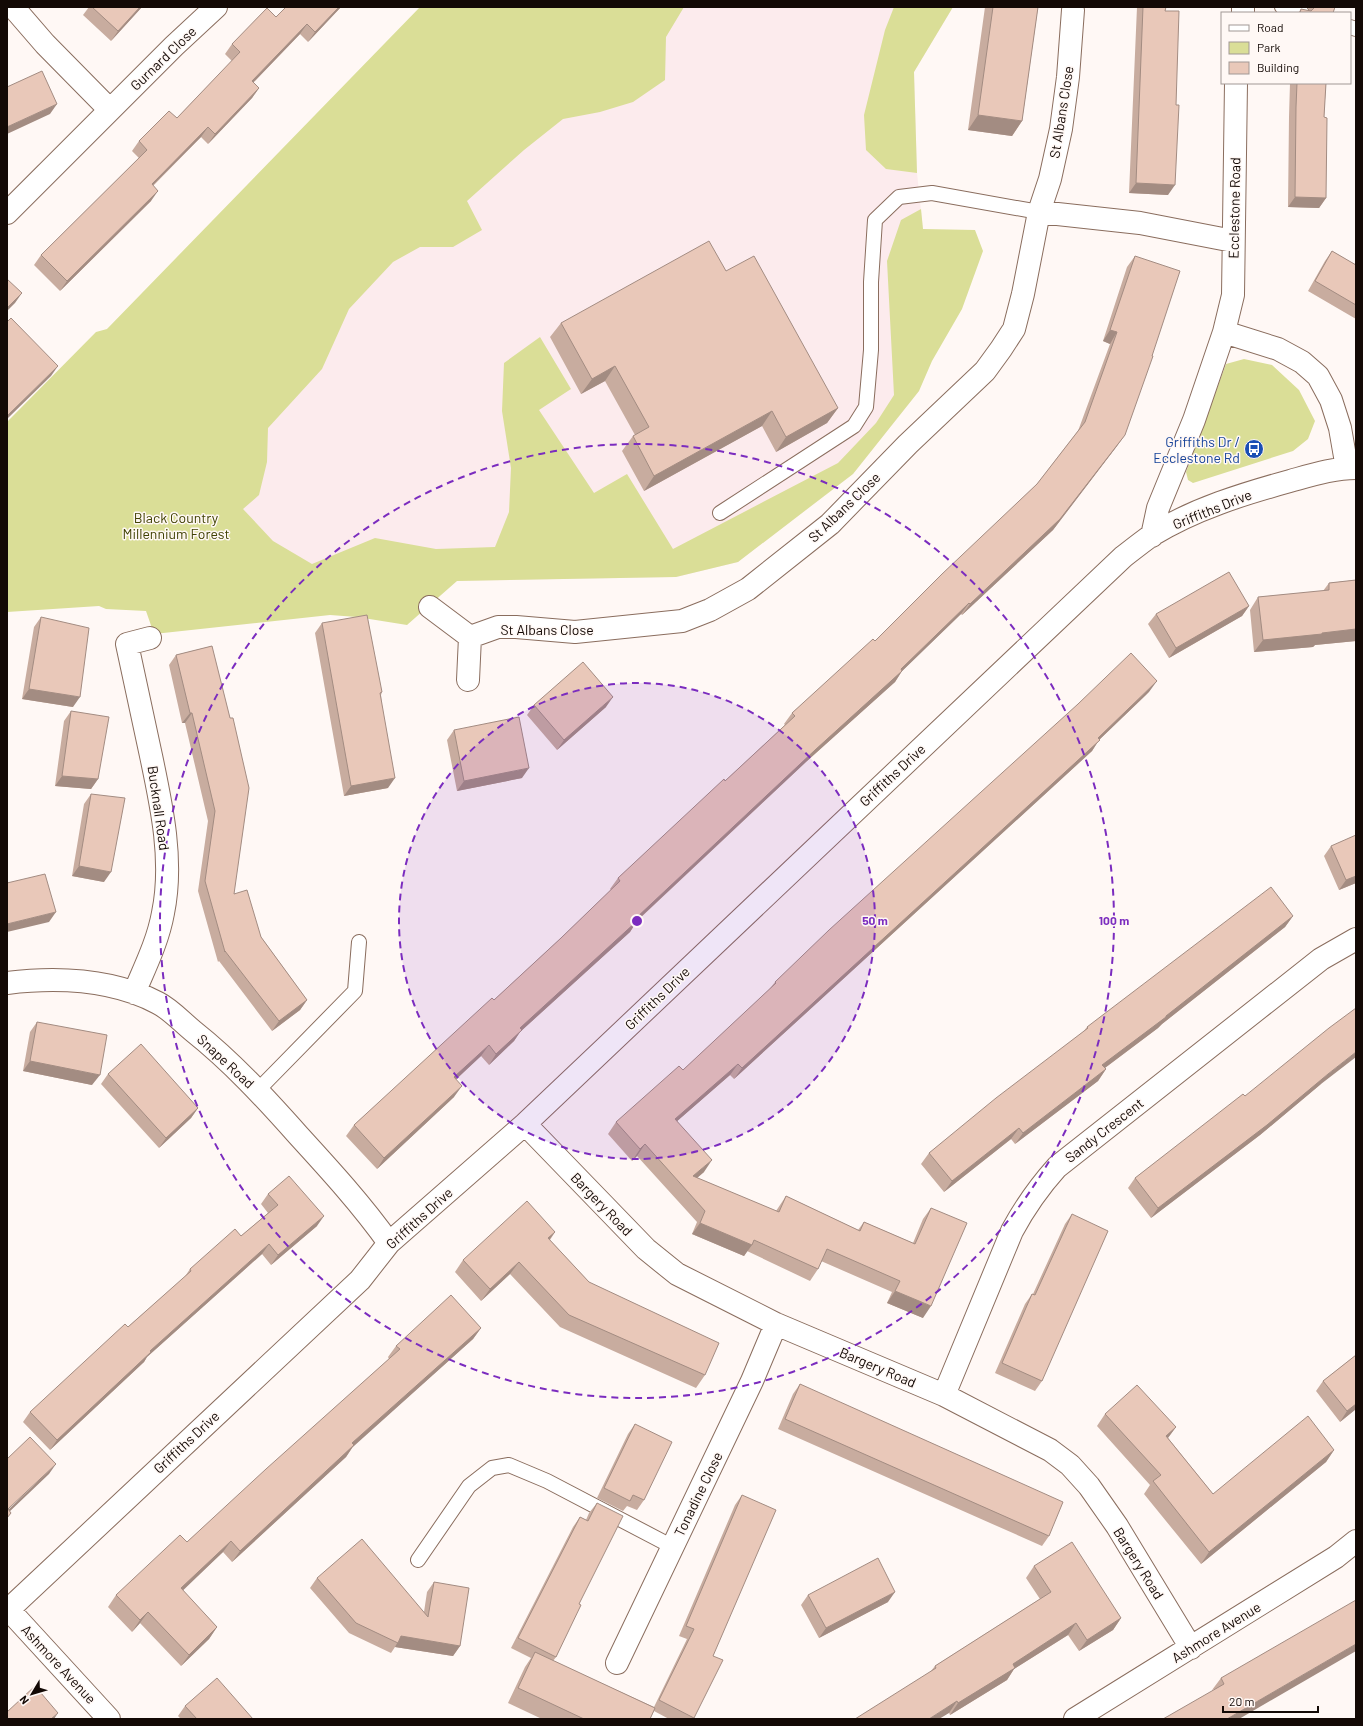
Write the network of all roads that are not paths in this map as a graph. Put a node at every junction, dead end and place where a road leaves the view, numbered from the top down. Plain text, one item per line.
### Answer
1 (13, 7) edge
2 (216, 7) edge
3 (1282, 7) edge
4 (1073, 10) dead end
5 (1299, 12) edge
6 (1236, 84) edge
7 (110, 110) junction
8 (1039, 212) junction
9 (7, 213) edge
10 (1233, 241) junction
11 (1224, 332) junction
12 (1352, 468) edge
13 (720, 513) dead end
14 (1152, 536) junction
15 (430, 607) dead end
16 (470, 637) junction
17 (150, 638) dead end
18 (468, 680) dead end
19 (1356, 939) edge
20 (359, 942) dead end
21 (7, 983) edge
22 (134, 993) junction
23 (258, 1090) junction
24 (525, 1124) junction
25 (390, 1243) junction
26 (776, 1324) junction
27 (944, 1395) junction
28 (1356, 1541) edge
29 (673, 1547) junction
30 (418, 1560) dead end
31 (8, 1610) edge
32 (1191, 1648) junction
33 (617, 1663) dead end
34 (109, 1719) edge
35 (1075, 1719) edge

1 - 7 street
2 - 7 street, Gurnard Close
3 - 5 lane
4 - 8 street, St Albans Close
6 - 10 street, Ecclestone Road
7 - 9 street, Gurnard Close
8 - 10 street
8 - 13 lane
8 - 16 street, St Albans Close
10 - 11 street, Ecclestone Road
11 - 12 street
11 - 14 street, Ecclestone Road
12 - 14 street, Griffiths Drive
14 - 24 street, Griffiths Drive
15 - 16 street
16 - 18 street
17 - 22 street, Bucknall Road
19 - 27 street, Sandy Crescent
20 - 23 lane
21 - 22 street, Snape Road
22 - 23 street, Snape Road
23 - 25 street, Snape Road
24 - 25 street, Griffiths Drive
24 - 26 street, Bargery Road
25 - 31 street, Griffiths Drive
26 - 27 street, Bargery Road
26 - 29 street, Tonadine Close
27 - 32 street, Bargery Road
28 - 32 street, Ashmore Avenue
29 - 30 lane
29 - 33 street, Tonadine Close
31 - 34 street, Ashmore Avenue
32 - 35 street, Ashmore Avenue

